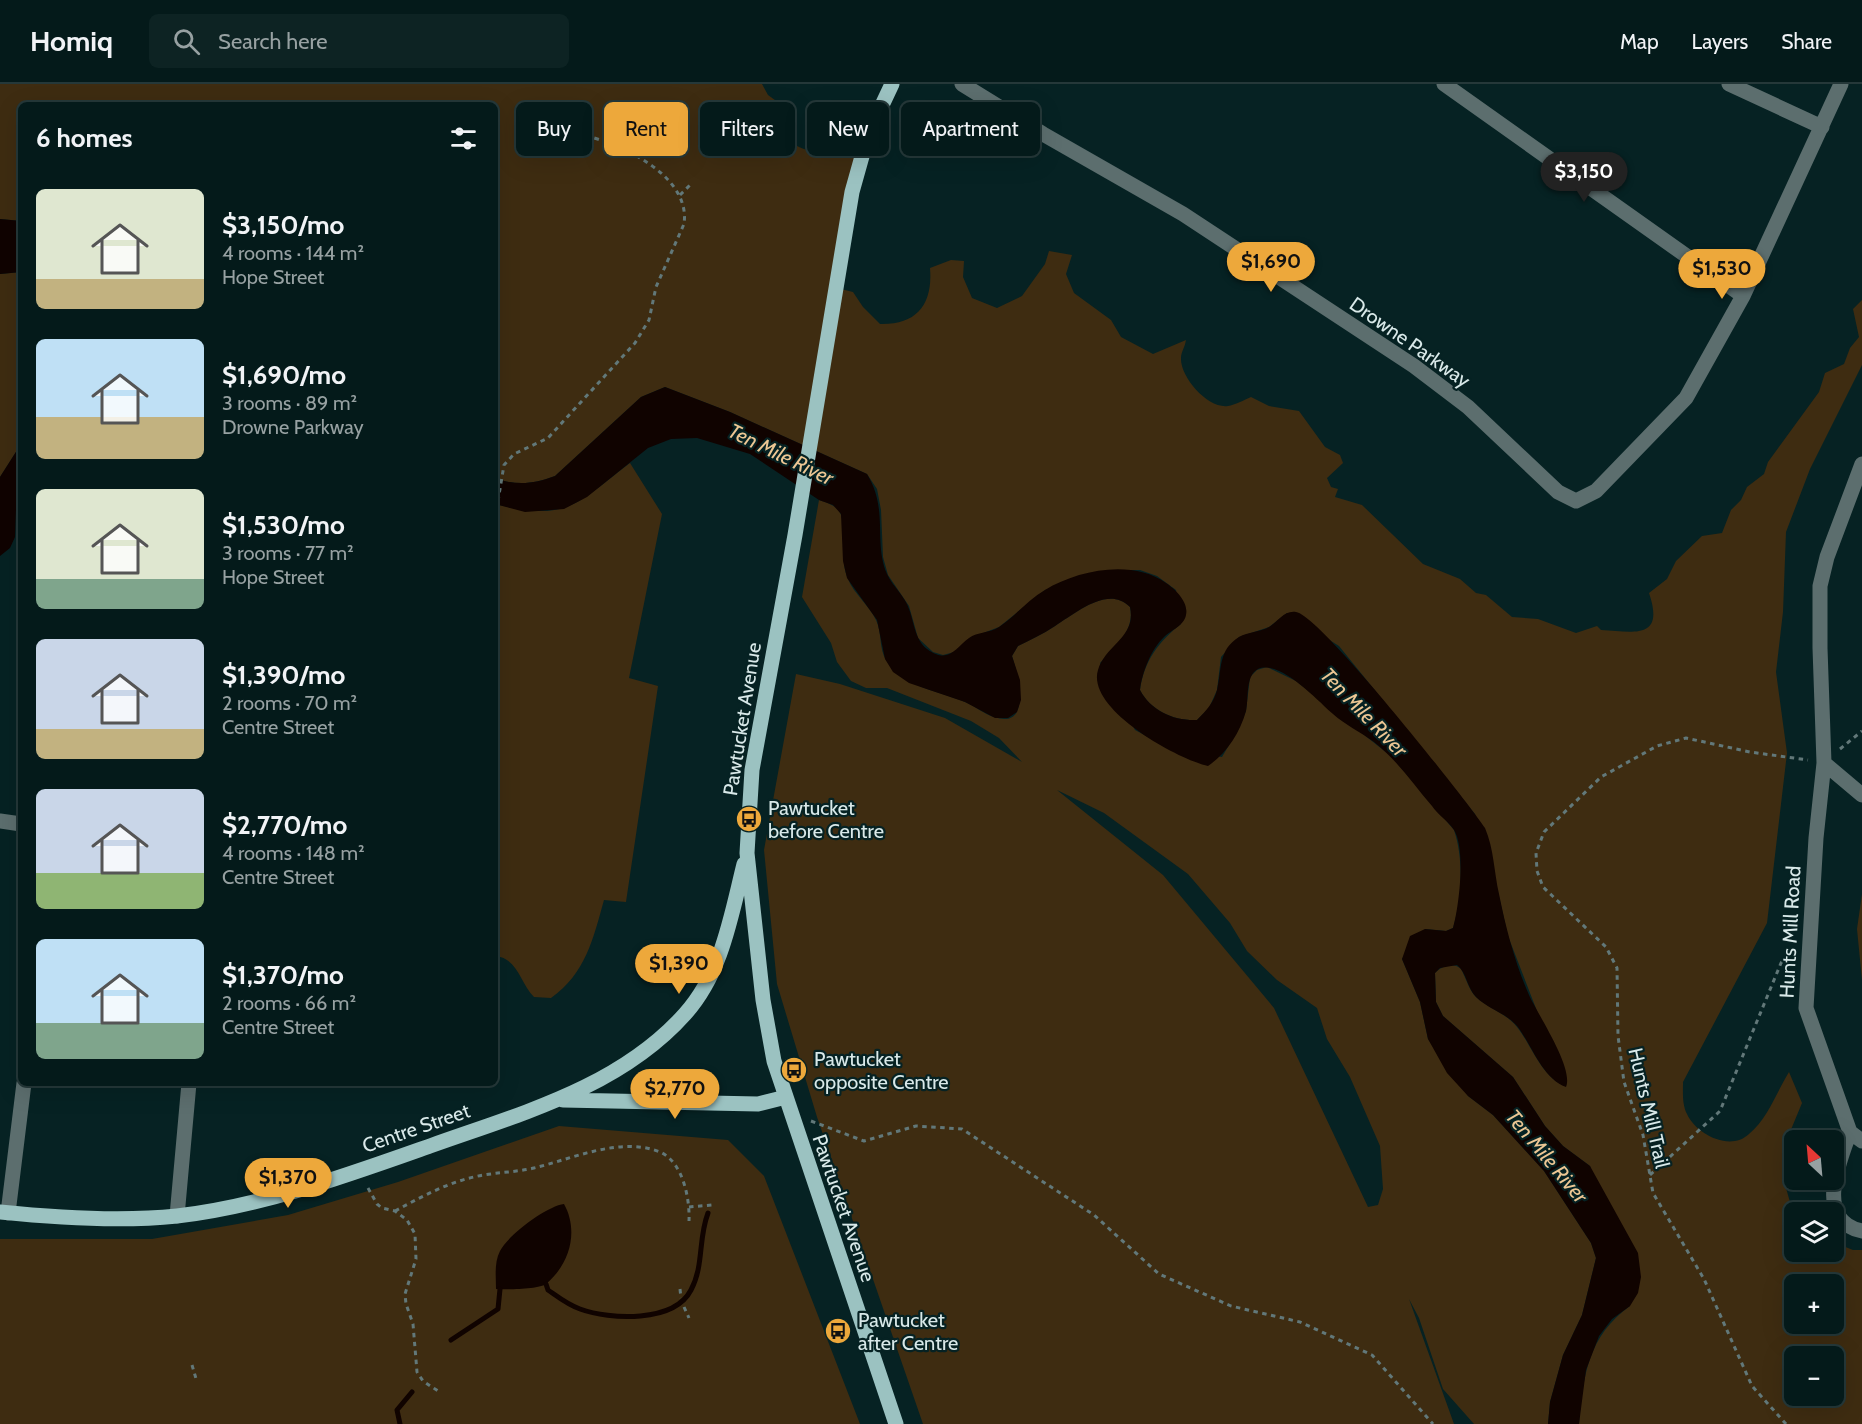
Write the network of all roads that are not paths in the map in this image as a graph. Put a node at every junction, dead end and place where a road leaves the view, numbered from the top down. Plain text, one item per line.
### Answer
1 (892, 84) edge
2 (962, 84) edge
3 (1443, 84) edge
4 (1728, 84) edge
5 (1841, 84) edge
6 (1822, 126) junction
7 (1743, 296) junction
8 (1862, 464) edge
9 (1824, 763) junction
10 (1862, 795) edge
11 (0, 821) edge
12 (18, 824) edge
13 (747, 853) junction
14 (24, 1086) edge
15 (189, 1086) edge
16 (786, 1098) junction
17 (560, 1099) junction
18 (1856, 1137) edge
19 (4, 1212) edge
20 (177, 1216) junction
21 (1862, 1231) edge
22 (896, 1424) edge

1 - 13 main road, Pawtucket Avenue
2 - 7 street, Drowne Parkway
3 - 7 street
4 - 6 street
5 - 6 street
6 - 7 street
8 - 9 street, Hunts Mill Road
9 - 10 street
9 - 18 street, Hunts Mill Road
11 - 12 street
13 - 16 main road, Pawtucket Avenue
13 - 17 main road, Centre Street
14 - 19 street
15 - 20 street
16 - 17 main road, Centre Street
16 - 22 main road, Pawtucket Avenue
17 - 20 main road, Centre Street
18 - 21 street, Hunts Mill Road
19 - 20 main road, Centre Street

